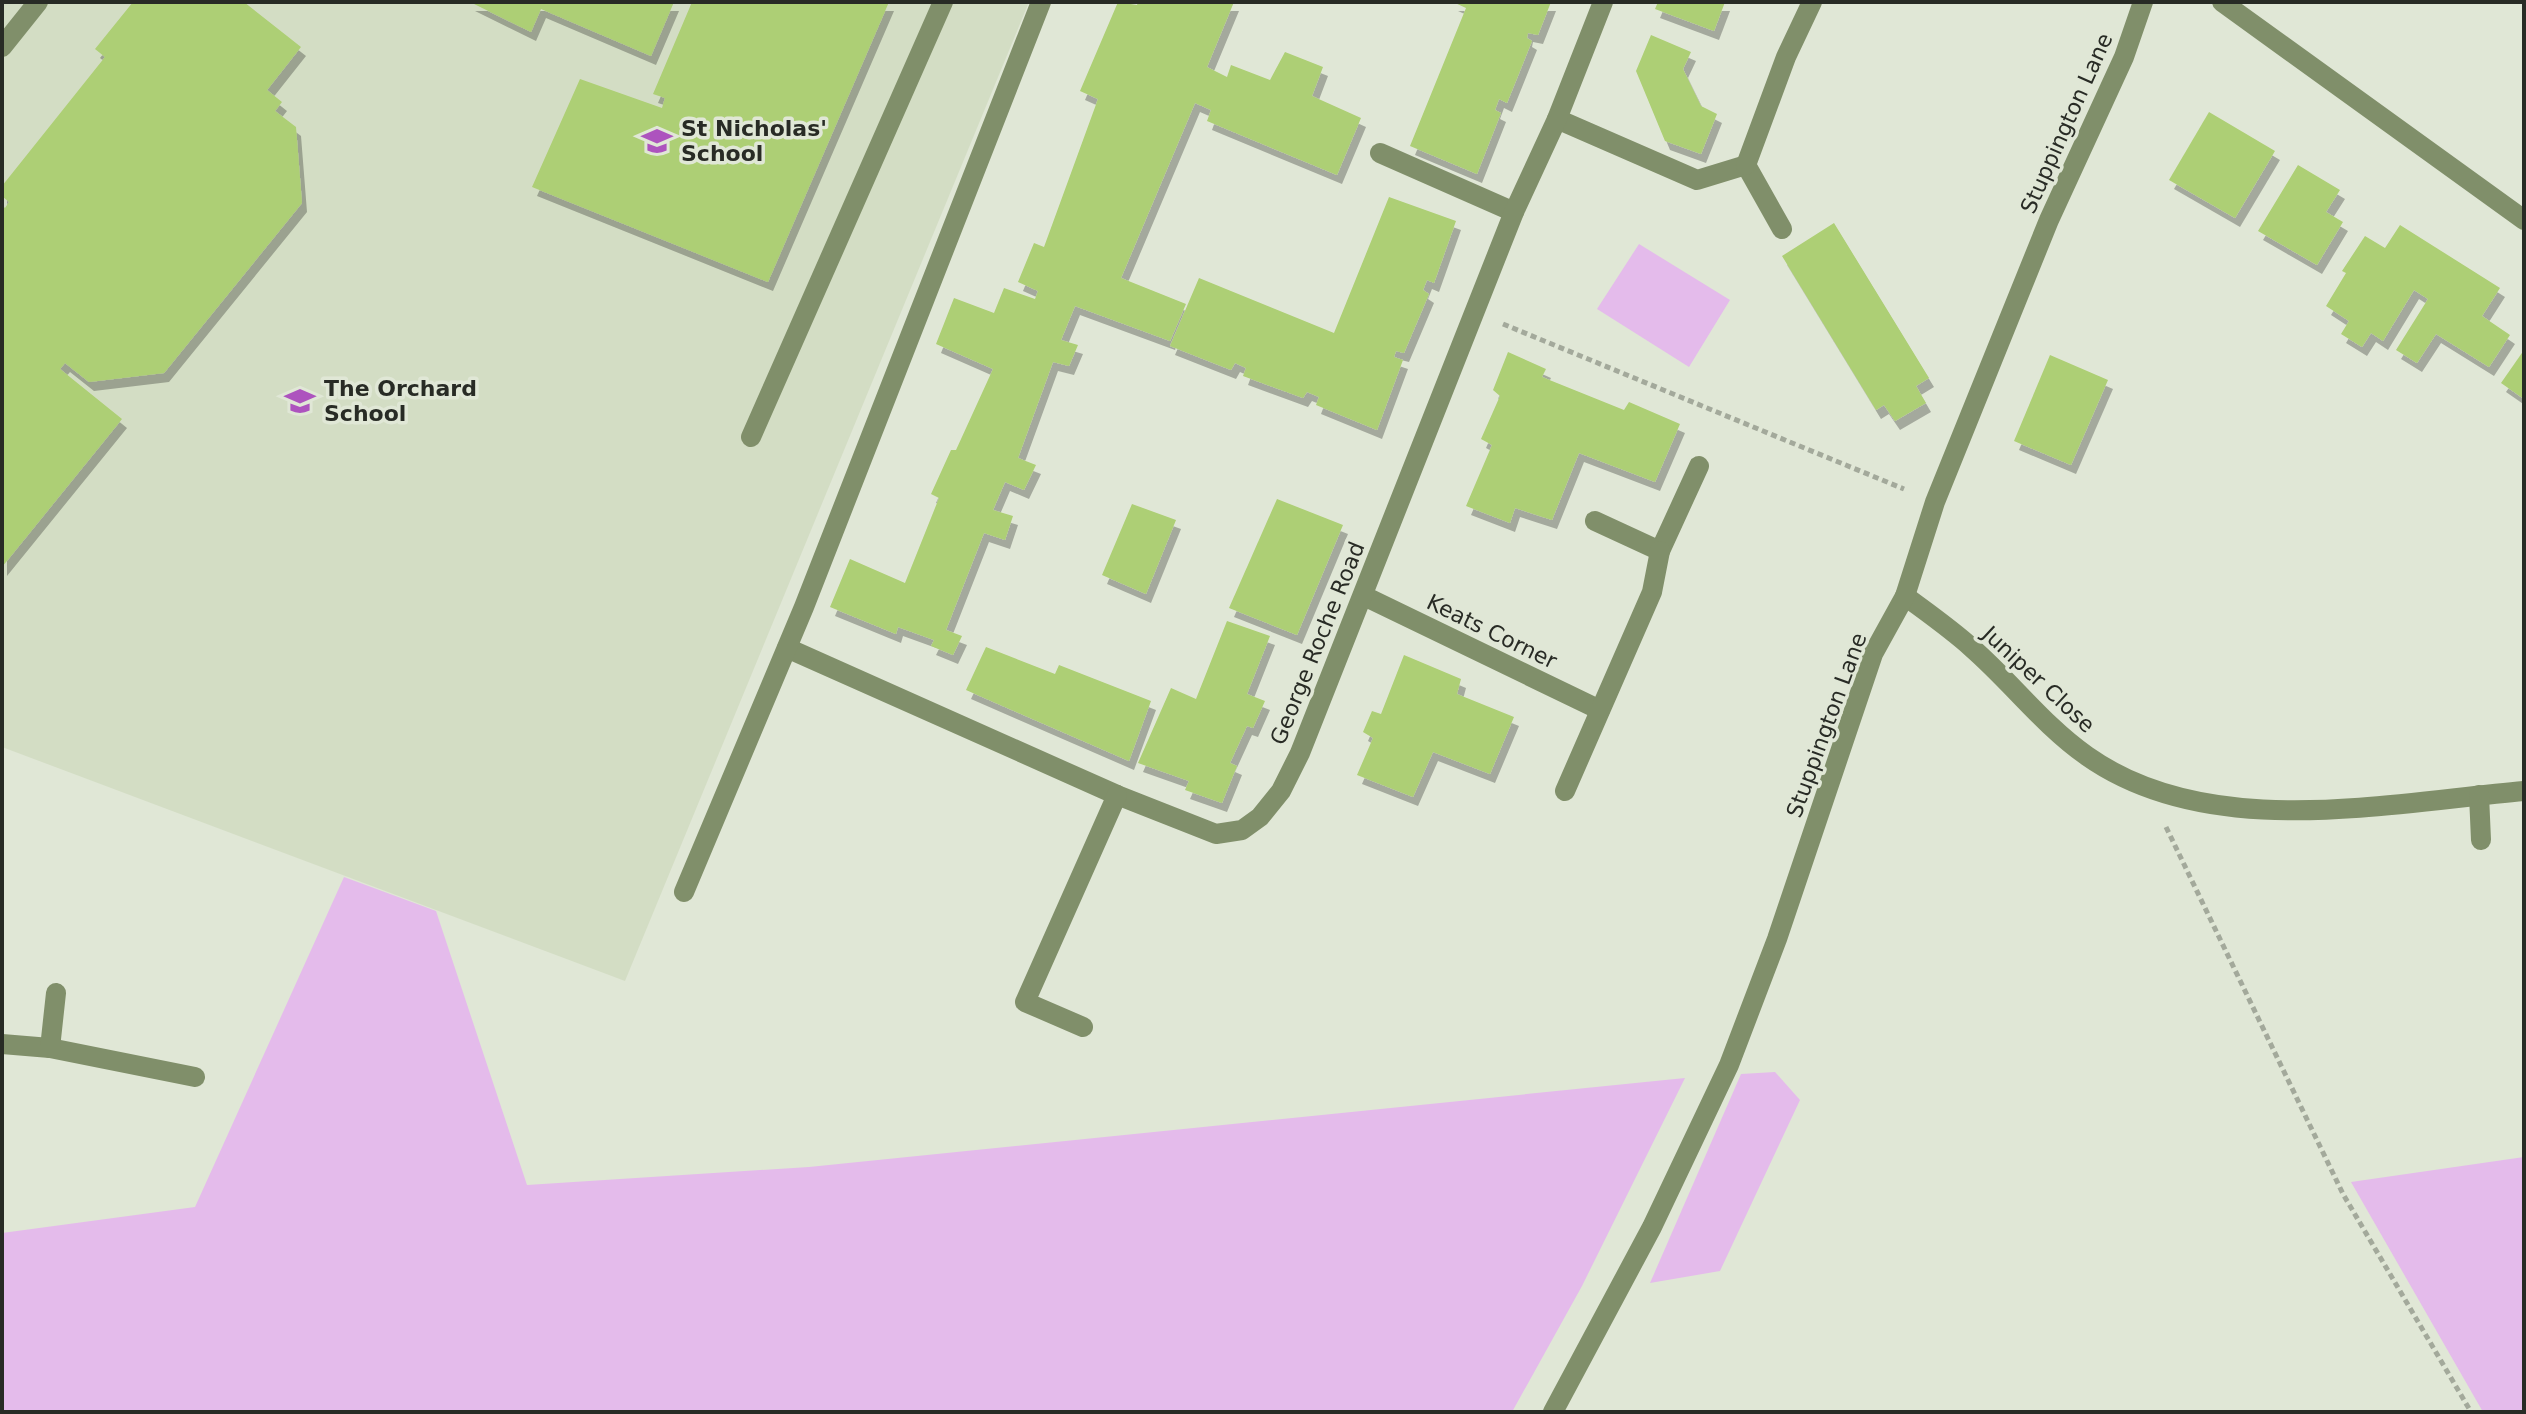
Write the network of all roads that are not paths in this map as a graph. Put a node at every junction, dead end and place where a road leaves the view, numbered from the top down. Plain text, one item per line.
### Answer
1 (38, 2) edge
2 (943, 2) edge
3 (1041, 2) edge
4 (1603, 2) edge
5 (1812, 2) edge
6 (2143, 2) edge
7 (2222, 2) edge
8 (2, 47) edge
9 (1557, 119) junction
10 (1380, 153) dead end
11 (1746, 165) junction
12 (1514, 212) junction
13 (2524, 220) edge
14 (1782, 229) dead end
15 (751, 437) dead end
16 (1699, 466) dead end
17 (1595, 521) dead end
18 (1660, 551) junction
19 (1364, 596) junction
20 (1905, 596) junction
21 (787, 648) junction
22 (1600, 710) junction
23 (1565, 791) dead end
24 (2524, 791) edge
25 (1117, 795) junction
26 (2479, 795) junction
27 (2481, 840) dead end
28 (684, 892) dead end
29 (56, 993) dead end
30 (1083, 1027) dead end
31 (2, 1044) edge
32 (50, 1048) junction
33 (195, 1077) dead end
34 (1553, 1412) edge

1 - 8 street
2 - 15 street
3 - 21 street
4 - 9 street, George Roche Road
5 - 11 street
6 - 20 street, Stuppington Lane
7 - 13 street
9 - 11 street
9 - 12 street, George Roche Road
10 - 12 street
11 - 14 street
12 - 19 street, George Roche Road
16 - 18 street
17 - 18 street
18 - 22 street
19 - 22 street, Keats Corner
19 - 25 street, George Roche Road
20 - 26 street, Juniper Close
20 - 34 street, Stuppington Lane
21 - 25 street, George Roche Road
21 - 28 street
22 - 23 street
24 - 26 street, Juniper Close
25 - 30 street
26 - 27 street
29 - 32 street
31 - 32 street
32 - 33 street

